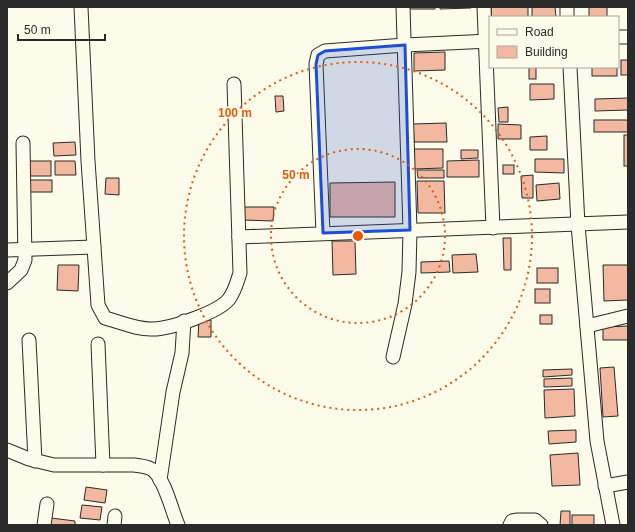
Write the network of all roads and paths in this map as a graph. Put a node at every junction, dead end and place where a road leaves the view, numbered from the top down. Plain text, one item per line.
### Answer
1 (81, 7) edge
2 (403, 7) edge
3 (484, 7) edge
4 (488, 42) edge
5 (405, 45) junction
6 (570, 68) edge
7 (234, 84) dead end
8 (23, 143) dead end
9 (628, 222) edge
10 (578, 225) junction
11 (493, 228) junction
12 (410, 230) junction
13 (324, 233) junction
14 (239, 237) junction
15 (94, 247) junction
16 (7, 250) edge
17 (25, 250) junction
18 (7, 282) edge
19 (628, 316) edge
20 (184, 321) junction
21 (587, 326) junction
22 (29, 340) dead end
23 (98, 344) dead end
24 (393, 357) dead end
25 (7, 450) edge
26 (36, 461) junction
27 (103, 465) junction
28 (160, 480) junction
29 (628, 482) edge
30 (605, 486) junction
31 (47, 504) dead end
32 (44, 525) edge
33 (178, 525) edge
34 (510, 525) edge
35 (541, 525) edge
36 (612, 525) edge

1 - 15 street
2 - 5 street
3 - 4 street
4 - 5 street
4 - 11 street
5 - 12 street
5 - 13 street
6 - 10 street
7 - 14 street
8 - 17 street
9 - 10 street
10 - 11 street
10 - 21 street
11 - 12 street
12 - 13 street
12 - 24 street
13 - 14 street
14 - 20 street
15 - 17 street
15 - 20 street
16 - 17 street
17 - 18 street
19 - 21 street
20 - 28 street
21 - 30 street
22 - 26 street
23 - 27 street
25 - 26 street
26 - 27 street
27 - 28 street
28 - 33 street
29 - 30 street
30 - 36 street
31 - 32 street
34 - 35 street

